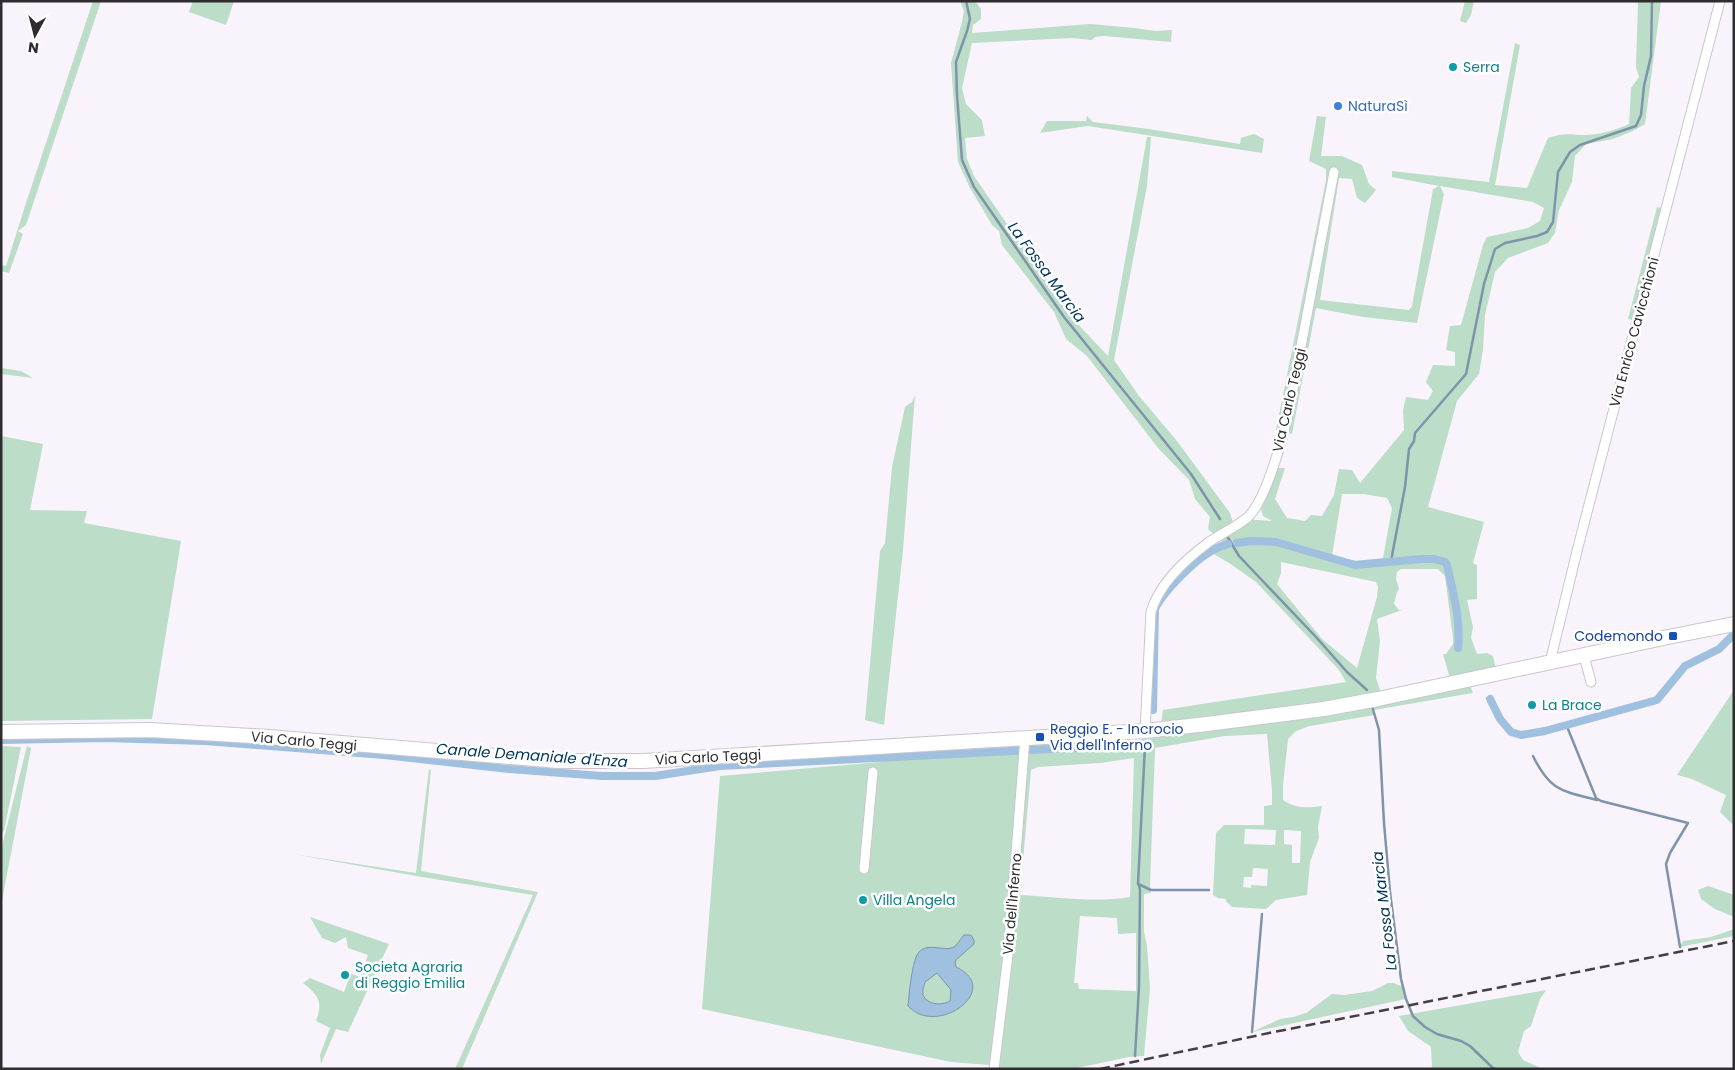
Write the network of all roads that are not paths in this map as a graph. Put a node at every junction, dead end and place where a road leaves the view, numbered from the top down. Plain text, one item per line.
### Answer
1 (1720, 1) edge
2 (1334, 172) dead end
3 (1734, 624) edge
4 (1584, 656) junction
5 (1550, 662) junction
6 (1591, 682) dead end
7 (1145, 731) junction
8 (1, 732) edge
9 (1025, 742) junction
10 (873, 772) dead end
11 (864, 869) dead end
12 (994, 1069) edge

1 - 5 street, Via Enrico Cavicchioni
2 - 7 street, Via Carlo Teggi
3 - 4 main road, Via Carlo Teggi
4 - 5 main road, Via Carlo Teggi
4 - 6 street
5 - 7 main road, Via Carlo Teggi
7 - 9 main road, Via Carlo Teggi
8 - 9 main road, Via Carlo Teggi
9 - 12 street, Via dell'Inferno
10 - 11 street

